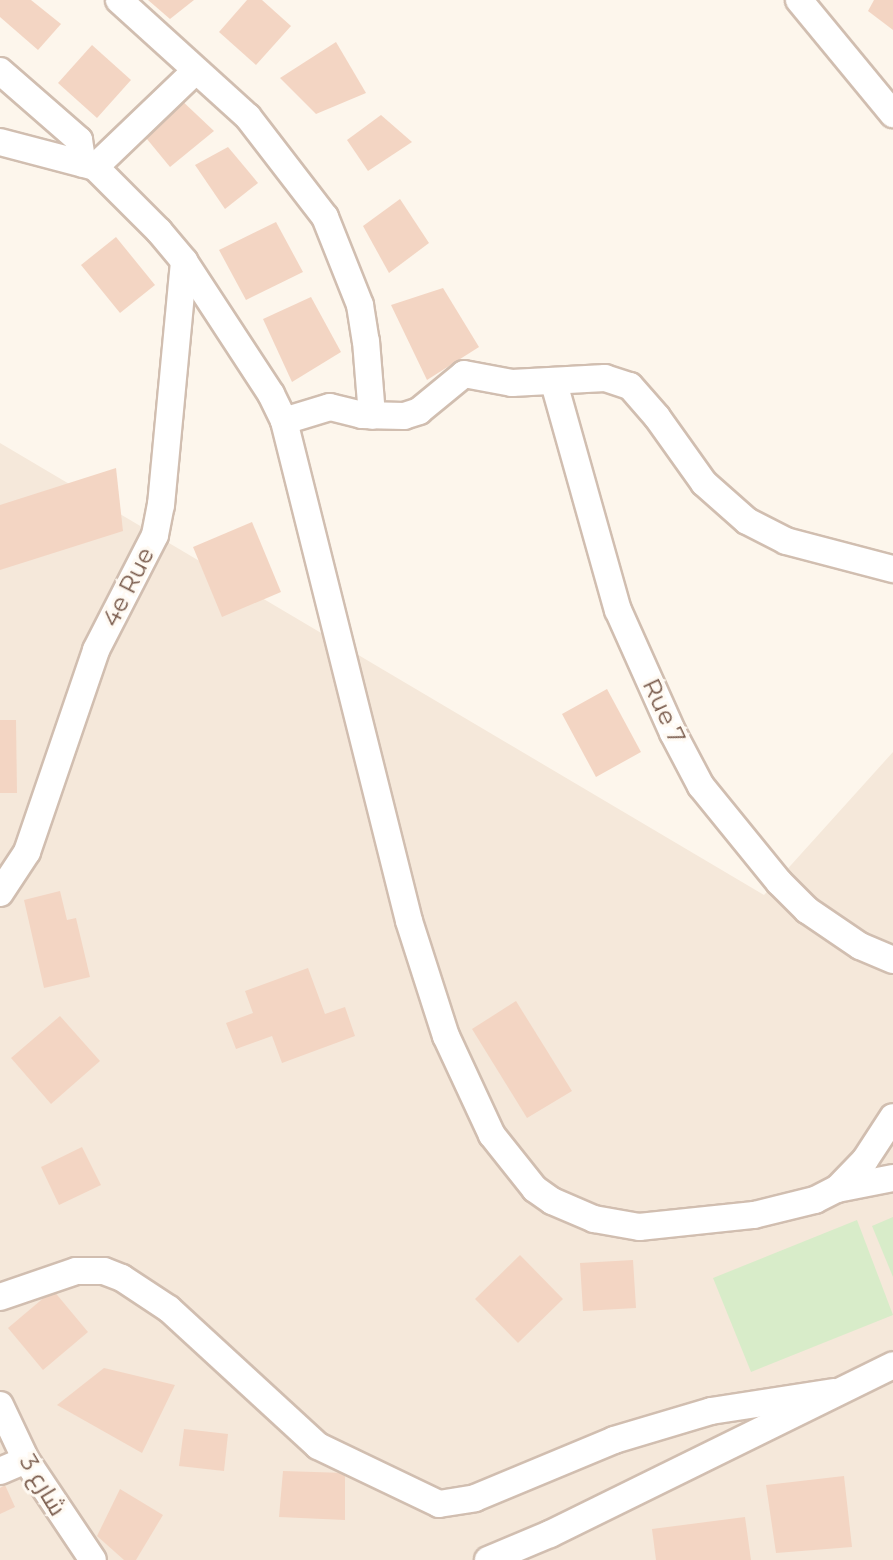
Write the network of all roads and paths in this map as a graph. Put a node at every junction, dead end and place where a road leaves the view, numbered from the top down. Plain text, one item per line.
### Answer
1 (119, 0) edge
2 (799, 0) edge
3 (0, 71) edge
4 (195, 71) junction
5 (893, 114) edge
6 (0, 142) edge
7 (89, 166) junction
8 (184, 261) junction
9 (554, 383) junction
10 (372, 416) junction
11 (284, 421) junction
12 (893, 569) edge
13 (0, 893) edge
14 (893, 960) edge
15 (893, 1117) edge
16 (893, 1178) edge
17 (837, 1189) junction
18 (0, 1297) edge
19 (893, 1365) edge
20 (834, 1392) junction
21 (0, 1405) edge
22 (26, 1460) junction
23 (0, 1471) edge
24 (93, 1560) edge
25 (488, 1560) edge

1 - 4 street
2 - 5 street
3 - 7 street
4 - 7 street
4 - 10 street
6 - 7 street
7 - 8 street
8 - 11 street
8 - 13 street, 4e Rue
9 - 10 street
9 - 12 street
9 - 14 street, Rue 7
10 - 11 street
11 - 17 street
15 - 17 street
16 - 17 street
18 - 20 street
19 - 20 street
20 - 25 street
21 - 22 street, شارع 3
22 - 23 street
22 - 24 street, شارع 3

